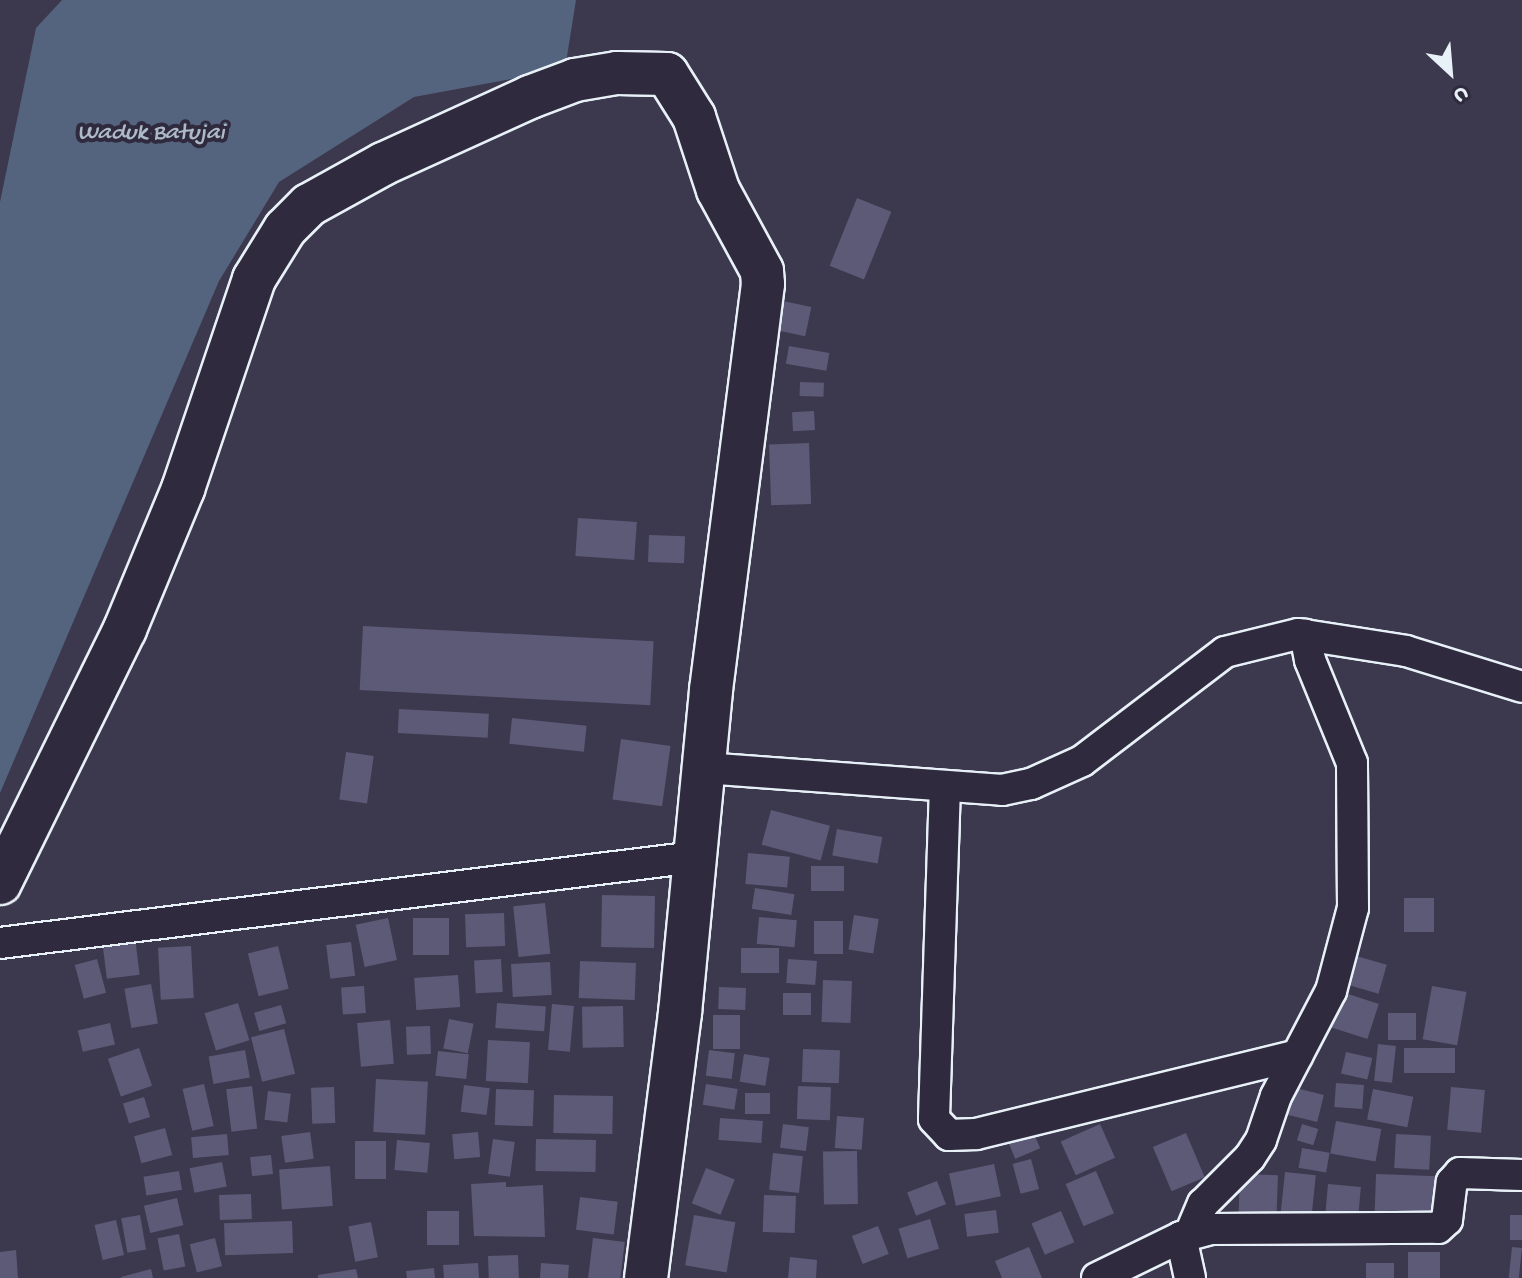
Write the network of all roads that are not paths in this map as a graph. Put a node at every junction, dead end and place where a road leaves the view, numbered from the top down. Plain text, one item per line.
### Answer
1 (1305, 634) junction
2 (1522, 687) edge
3 (704, 768) junction
4 (945, 786) junction
5 (695, 857) junction
6 (0, 883) edge
7 (0, 943) edge
8 (1297, 1055) junction
9 (1522, 1175) edge
10 (1186, 1235) junction
11 (646, 1278) edge
12 (1097, 1278) edge
13 (1190, 1278) edge

1 - 2 street
1 - 4 street
1 - 8 street
3 - 4 street
3 - 5 street
3 - 6 street
4 - 8 street
5 - 7 street
5 - 11 street
8 - 10 street
9 - 10 street
10 - 12 street
10 - 13 street

